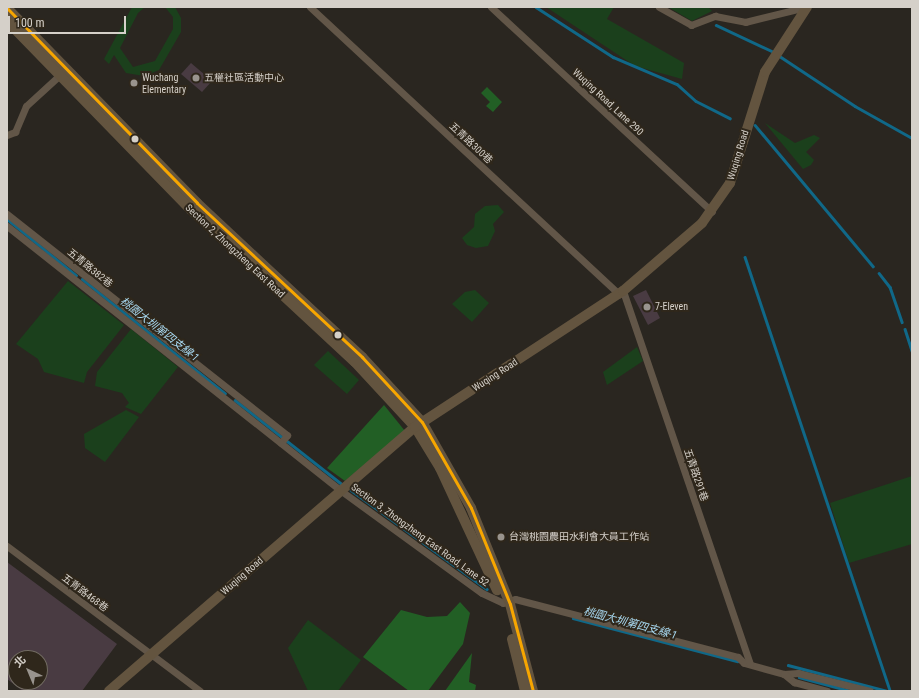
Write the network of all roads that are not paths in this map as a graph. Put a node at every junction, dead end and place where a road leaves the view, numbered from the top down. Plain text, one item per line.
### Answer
1 (310, 7) edge
2 (491, 7) edge
3 (659, 7) edge
4 (7, 8) edge
5 (805, 10) edge
6 (7, 21) edge
7 (64, 71) junction
8 (7, 135) edge
9 (712, 212) junction
10 (7, 214) edge
11 (7, 226) edge
12 (621, 293) junction
13 (418, 424) junction
14 (281, 442) junction
15 (340, 490) junction
16 (7, 546) edge
17 (506, 603) junction
18 (152, 655) junction
19 (750, 664) junction
20 (784, 674) junction
21 (522, 679) junction
22 (108, 691) edge
23 (200, 691) edge
24 (518, 691) edge
25 (525, 691) edge
26 (533, 691) edge
27 (827, 691) edge
28 (870, 691) edge

1 - 12 street, 五青路300巷
2 - 9 street, Wuqing Road, Lane 290
3 - 5 street
4 - 7 main road, Section 2, Zhongzheng East Road
5 - 9 main road, Wuqing Road
6 - 7 main road, Section 2, Zhongzheng East Road
7 - 8 street
7 - 13 main road, Section 2, Zhongzheng East Road
9 - 12 main road, Wuqing Road
10 - 14 street, 五青路382巷
11 - 14 street, 五青路382巷
12 - 13 main road, Wuqing Road
12 - 19 street, 五青路291巷
13 - 15 main road, Wuqing Road
13 - 17 main road, Section 2, Zhongzheng East Road
14 - 15 street, 五青路382巷
15 - 17 street, Section 3, Zhongzheng East Road, Lane 52
15 - 18 main road, Wuqing Road
16 - 18 street, 五青路468巷
17 - 19 street
17 - 21 main road
17 - 26 main road
18 - 22 main road, Wuqing Road
18 - 23 street, 五青路468巷
19 - 20 street
20 - 27 street
20 - 28 street
21 - 24 street
21 - 25 main road

